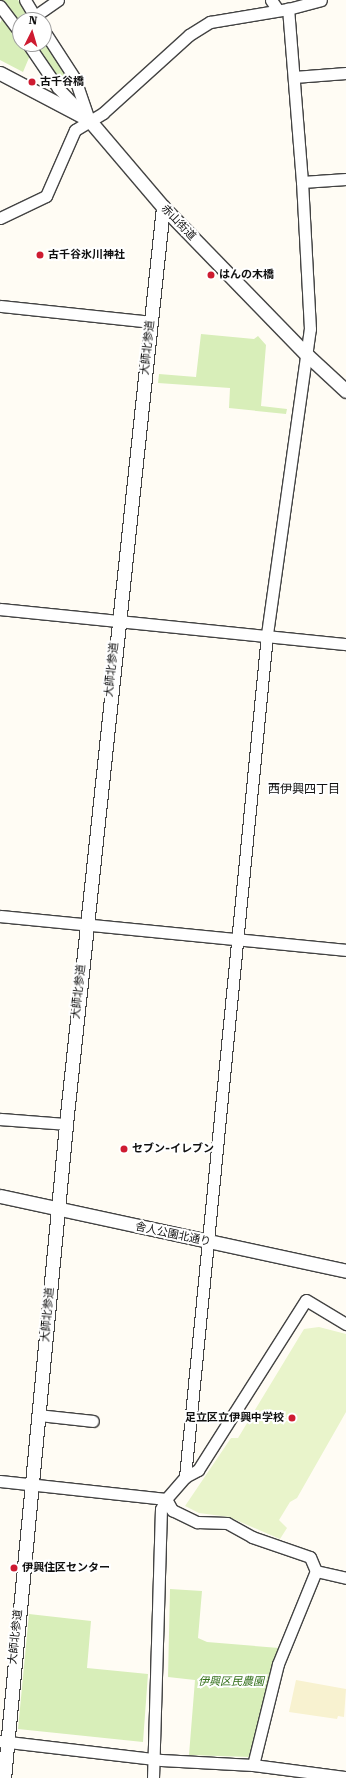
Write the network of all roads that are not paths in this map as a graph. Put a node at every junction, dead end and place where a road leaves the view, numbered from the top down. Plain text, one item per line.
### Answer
1 (25, 0) edge
2 (58, 0) edge
3 (271, 0) edge
4 (321, 0) edge
5 (0, 6) edge
6 (283, 10) junction
7 (32, 12) edge
8 (43, 12) edge
9 (12, 22) edge
10 (52, 43) edge
11 (33, 52) edge
12 (0, 73) edge
13 (346, 73) edge
14 (294, 77) junction
15 (89, 120) junction
16 (346, 179) edge
17 (302, 182) junction
18 (163, 207) junction
19 (0, 218) edge
20 (0, 306) edge
21 (151, 322) junction
22 (307, 355) junction
23 (346, 391) edge
24 (0, 609) edge
25 (117, 622) junction
26 (266, 634) junction
27 (346, 644) edge
28 (0, 916) edge
29 (86, 924) junction
30 (235, 938) junction
31 (346, 950) edge
32 (0, 1119) edge
33 (66, 1124) junction
34 (0, 1196) edge
35 (57, 1209) junction
36 (207, 1242) junction
37 (346, 1271) edge
38 (346, 1324) edge
39 (38, 1415) junction
40 (93, 1421) dead end
41 (185, 1477) junction
42 (0, 1481) edge
43 (32, 1484) junction
44 (166, 1499) junction
45 (316, 1571) junction
46 (346, 1578) edge
47 (4, 1742) edge
48 (153, 1757) junction
49 (253, 1765) junction
50 (290, 1774) edge
51 (346, 1777) edge
52 (4, 1778) edge
53 (153, 1778) edge

1 - 7 street
2 - 8 street
3 - 6 street
4 - 6 street
5 - 9 street
6 - 14 street
6 - 15 street
10 - 15 street
11 - 15 street
12 - 15 street, 赤山街道
13 - 14 street
14 - 17 street
15 - 18 street, 赤山街道
15 - 19 street
16 - 17 street
17 - 22 street
18 - 21 street, 大師北参道
18 - 22 street, 赤山街道
20 - 21 street
21 - 25 street, 大師北参道
22 - 23 street, 赤山街道
22 - 26 street
24 - 25 street
25 - 26 street
25 - 29 street, 大師北参道
26 - 27 street
26 - 30 street
28 - 29 street
29 - 30 street
29 - 33 street, 大師北参道
30 - 31 street
30 - 36 street
32 - 33 street
33 - 35 street, 大師北参道
34 - 35 street, 舎人公園北通り
35 - 36 street, 舎人公園北通り
35 - 39 street, 大師北参道
36 - 37 street, 舎人公園北通り
36 - 41 street
38 - 41 street
39 - 40 street
39 - 43 street, 大師北参道
41 - 44 street
42 - 43 street
43 - 44 street
43 - 47 street, 大師北参道
44 - 45 street
44 - 48 street
45 - 46 street
45 - 49 street
47 - 48 street
47 - 52 street, 大師北参道
48 - 49 street
48 - 53 street
49 - 50 street
50 - 51 street

